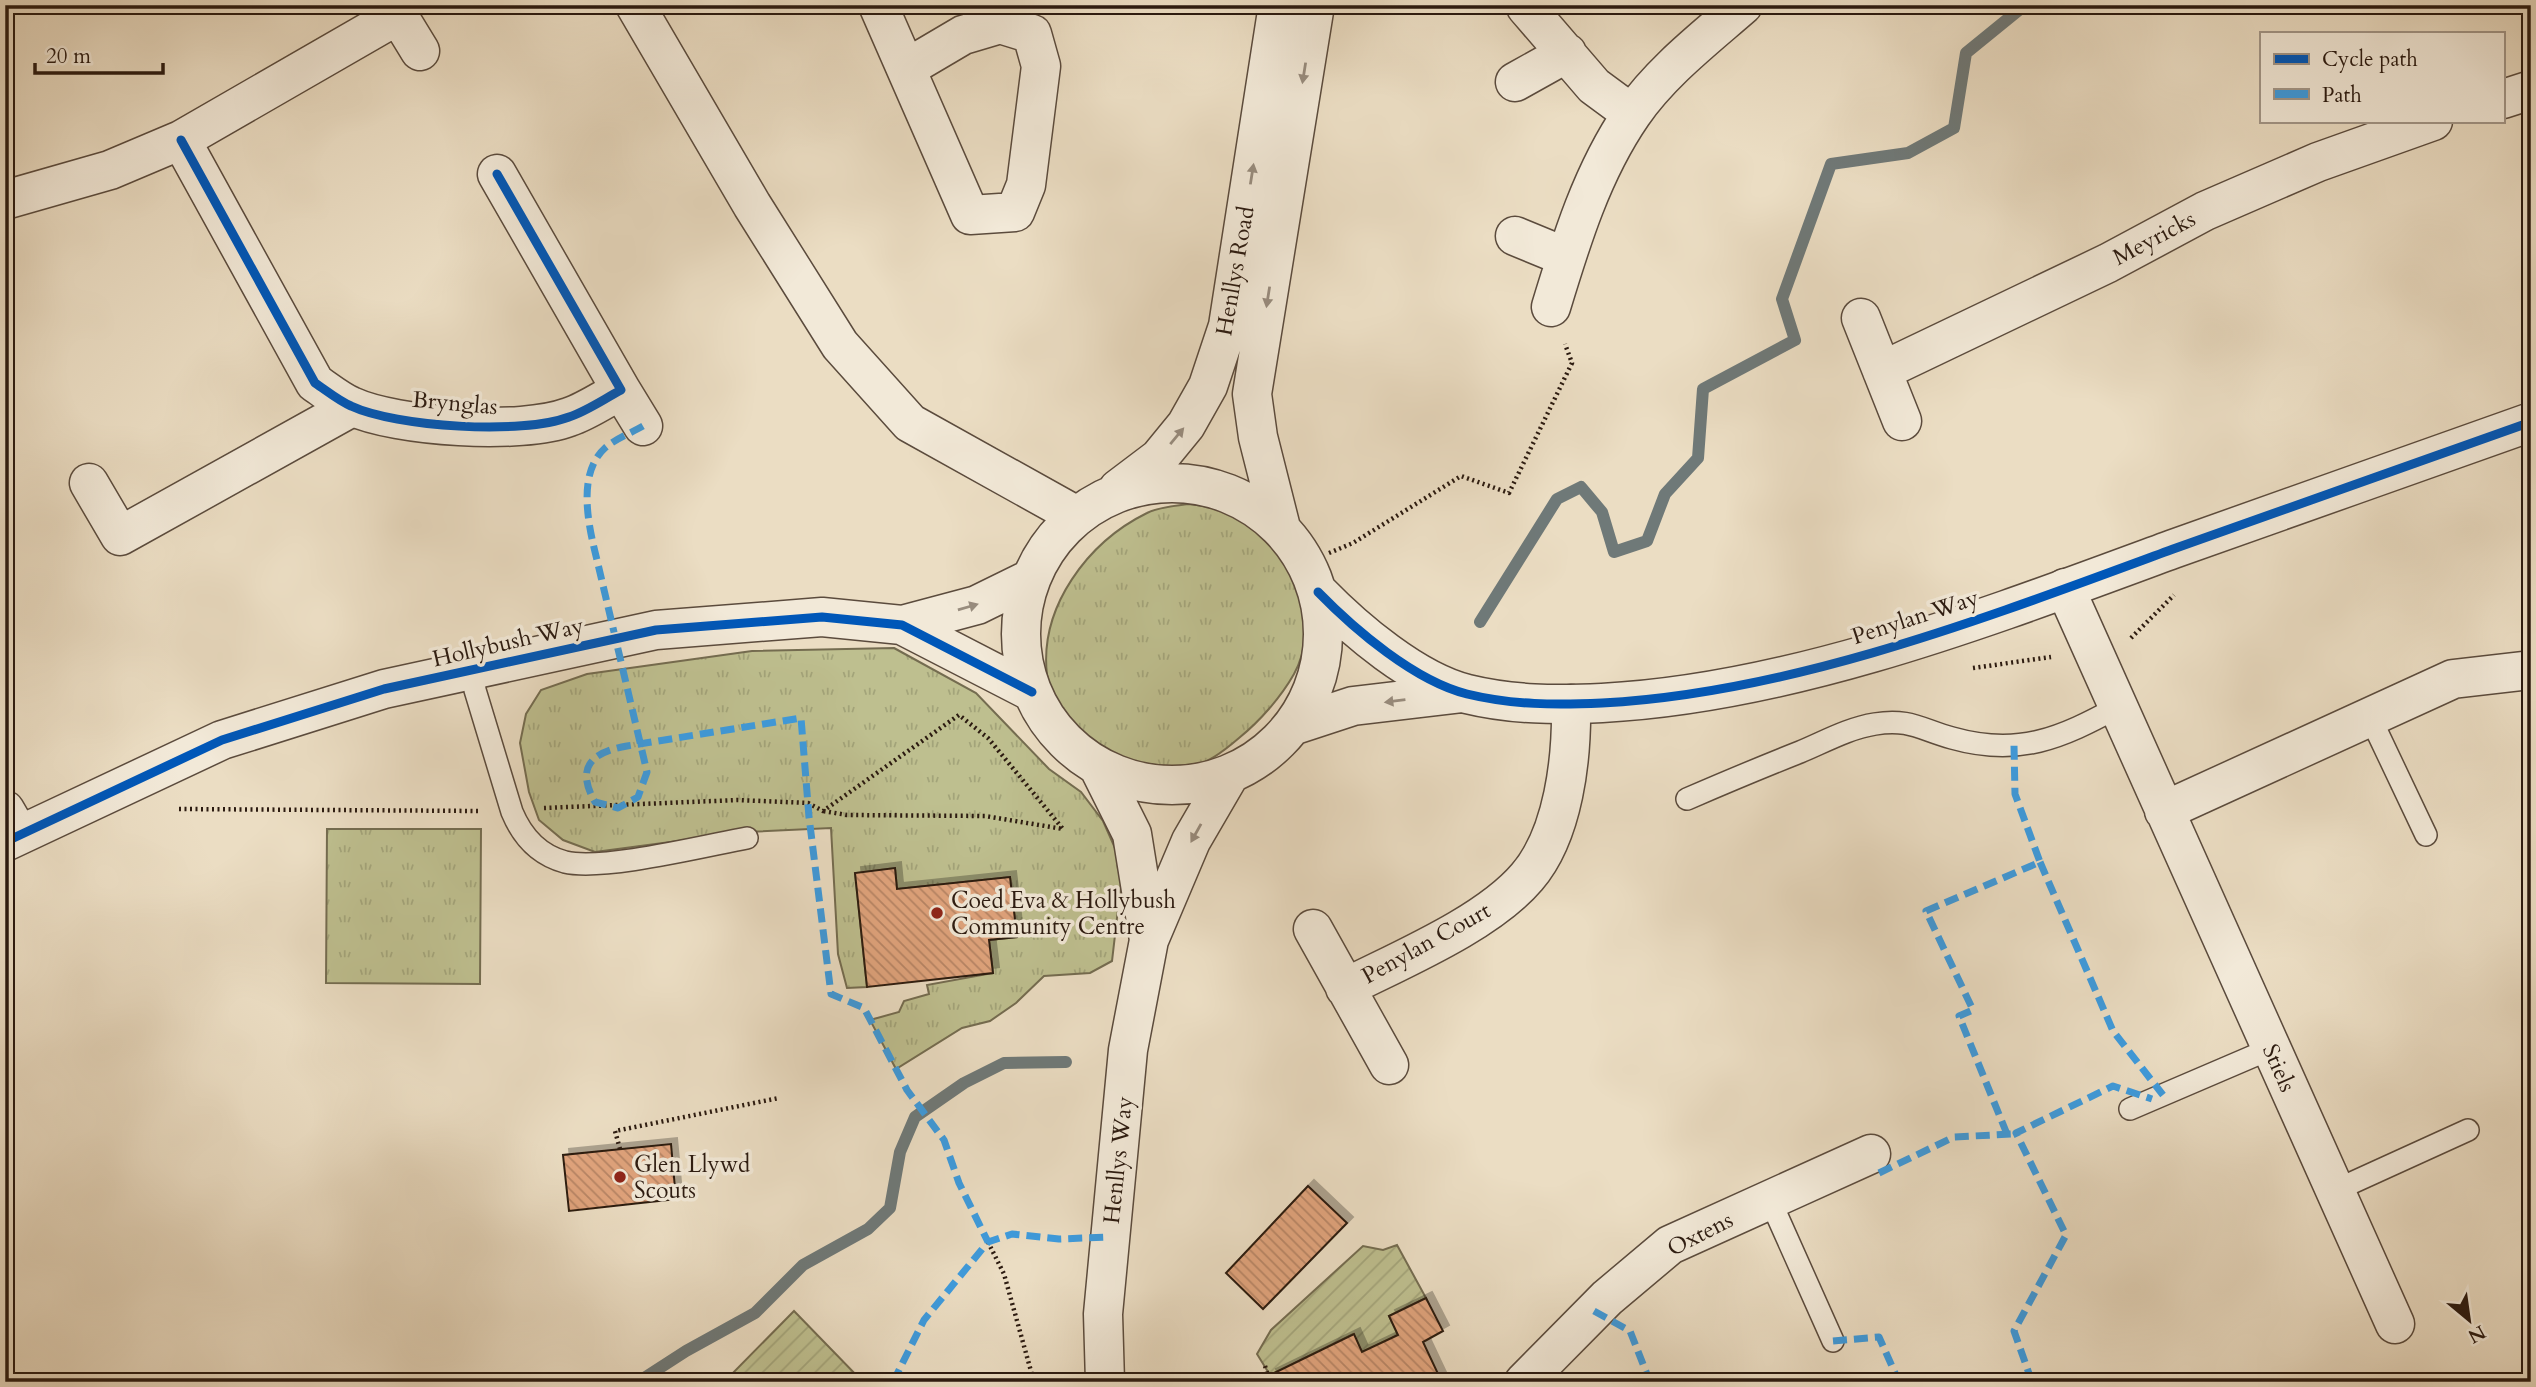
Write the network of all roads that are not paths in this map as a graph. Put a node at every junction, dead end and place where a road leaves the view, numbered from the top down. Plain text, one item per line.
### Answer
1 (635, 5) edge
2 (878, 5) edge
3 (1278, 5) edge
4 (1315, 5) edge
5 (1743, 5) edge
6 (1525, 6) edge
7 (396, 10) edge
8 (420, 51) dead end
9 (1567, 52) junction
10 (907, 68) junction
11 (1515, 82) dead end
12 (2531, 90) edge
13 (2504, 99) edge
14 (1632, 114) junction
15 (2430, 122) edge
16 (181, 140) junction
17 (497, 174) dead end
18 (5, 200) edge
19 (1515, 236) dead end
20 (1566, 257) junction
21 (1551, 307) road end
22 (1861, 318) dead end
23 (1882, 371) junction
24 (621, 390) junction
25 (352, 407) junction
26 (1902, 421) dead end
27 (2531, 422) edge
28 (643, 426) dead end
29 (89, 483) dead end
30 (1092, 506) junction
31 (1282, 528) junction
32 (1312, 578) junction
33 (1030, 579) junction
34 (2065, 588) junction
35 (902, 625) junction
36 (473, 670) junction
37 (2531, 670) edge
38 (1031, 692) junction
39 (1463, 693) junction
40 (1571, 704) junction
41 (2118, 707) junction
42 (2370, 717) junction
43 (1292, 726) junction
44 (1098, 766) junction
45 (1230, 774) junction
46 (1687, 799) dead end
47 (2164, 811) junction
48 (10, 829) edge
49 (2426, 835) dead end
50 (747, 838) dead end
51 (1313, 929) dead end
52 (1149, 940) junction
53 (1345, 988) junction
54 (2270, 1049) junction
55 (1389, 1065) dead end
56 (2130, 1109) dead end
57 (2468, 1130) dead end
58 (1871, 1154) dead end
59 (2334, 1191) junction
60 (1770, 1200) junction
61 (2395, 1324) dead end
62 (1833, 1341) dead end
63 (1105, 1382) edge
64 (1524, 1382) edge

1 - 30 street
2 - 10 street
30 -> 3 street, Henllys Road
4 -> 31 street, Henllys Road
5 - 14 street
6 - 9 street
7 - 8 street
7 - 16 street
9 - 11 street
9 - 14 street
10 - 10 street
12 - 13 street
14 - 20 street
15 - 23 street, Meyricks
16 - 18 street
16 - 25 street, Brynglas
17 - 24 street
19 - 20 street
20 - 21 street
22 - 23 street
23 - 26 street
24 - 25 street, Brynglas
24 - 28 street
25 - 29 street
27 - 34 street, Penylan Way
30 - 31 street
30 - 33 street, Henllys Road
31 - 32 street
32 - 39 street, Penylan Way
32 - 43 street
35 -> 33 street, Hollybush Way
33 - 38 street, Henllys Road
34 - 40 street, Penylan Way
34 - 41 street, Stiels
35 - 36 street, Hollybush Way
35 - 38 street, Hollybush Way
36 - 48 street, Hollybush Way
36 - 50 lane
37 - 42 street
38 - 44 street
39 - 40 street, Penylan Way
39 -> 43 street, Penylan Way
40 - 53 street, Penylan Court
41 - 46 lane
41 - 47 street, Stiels
42 - 47 street
42 - 49 lane
43 - 45 street
44 - 45 street
44 - 52 street
45 -> 52 street
47 - 54 street, Stiels
51 - 53 street, Penylan Court
52 - 63 street, Henllys Way
53 - 55 street, Penylan Court
54 - 56 lane
54 - 59 street, Stiels
57 - 59 lane
58 - 60 street, Oxtens
59 - 61 street, Stiels
60 - 62 lane
60 - 64 street, Oxtens

